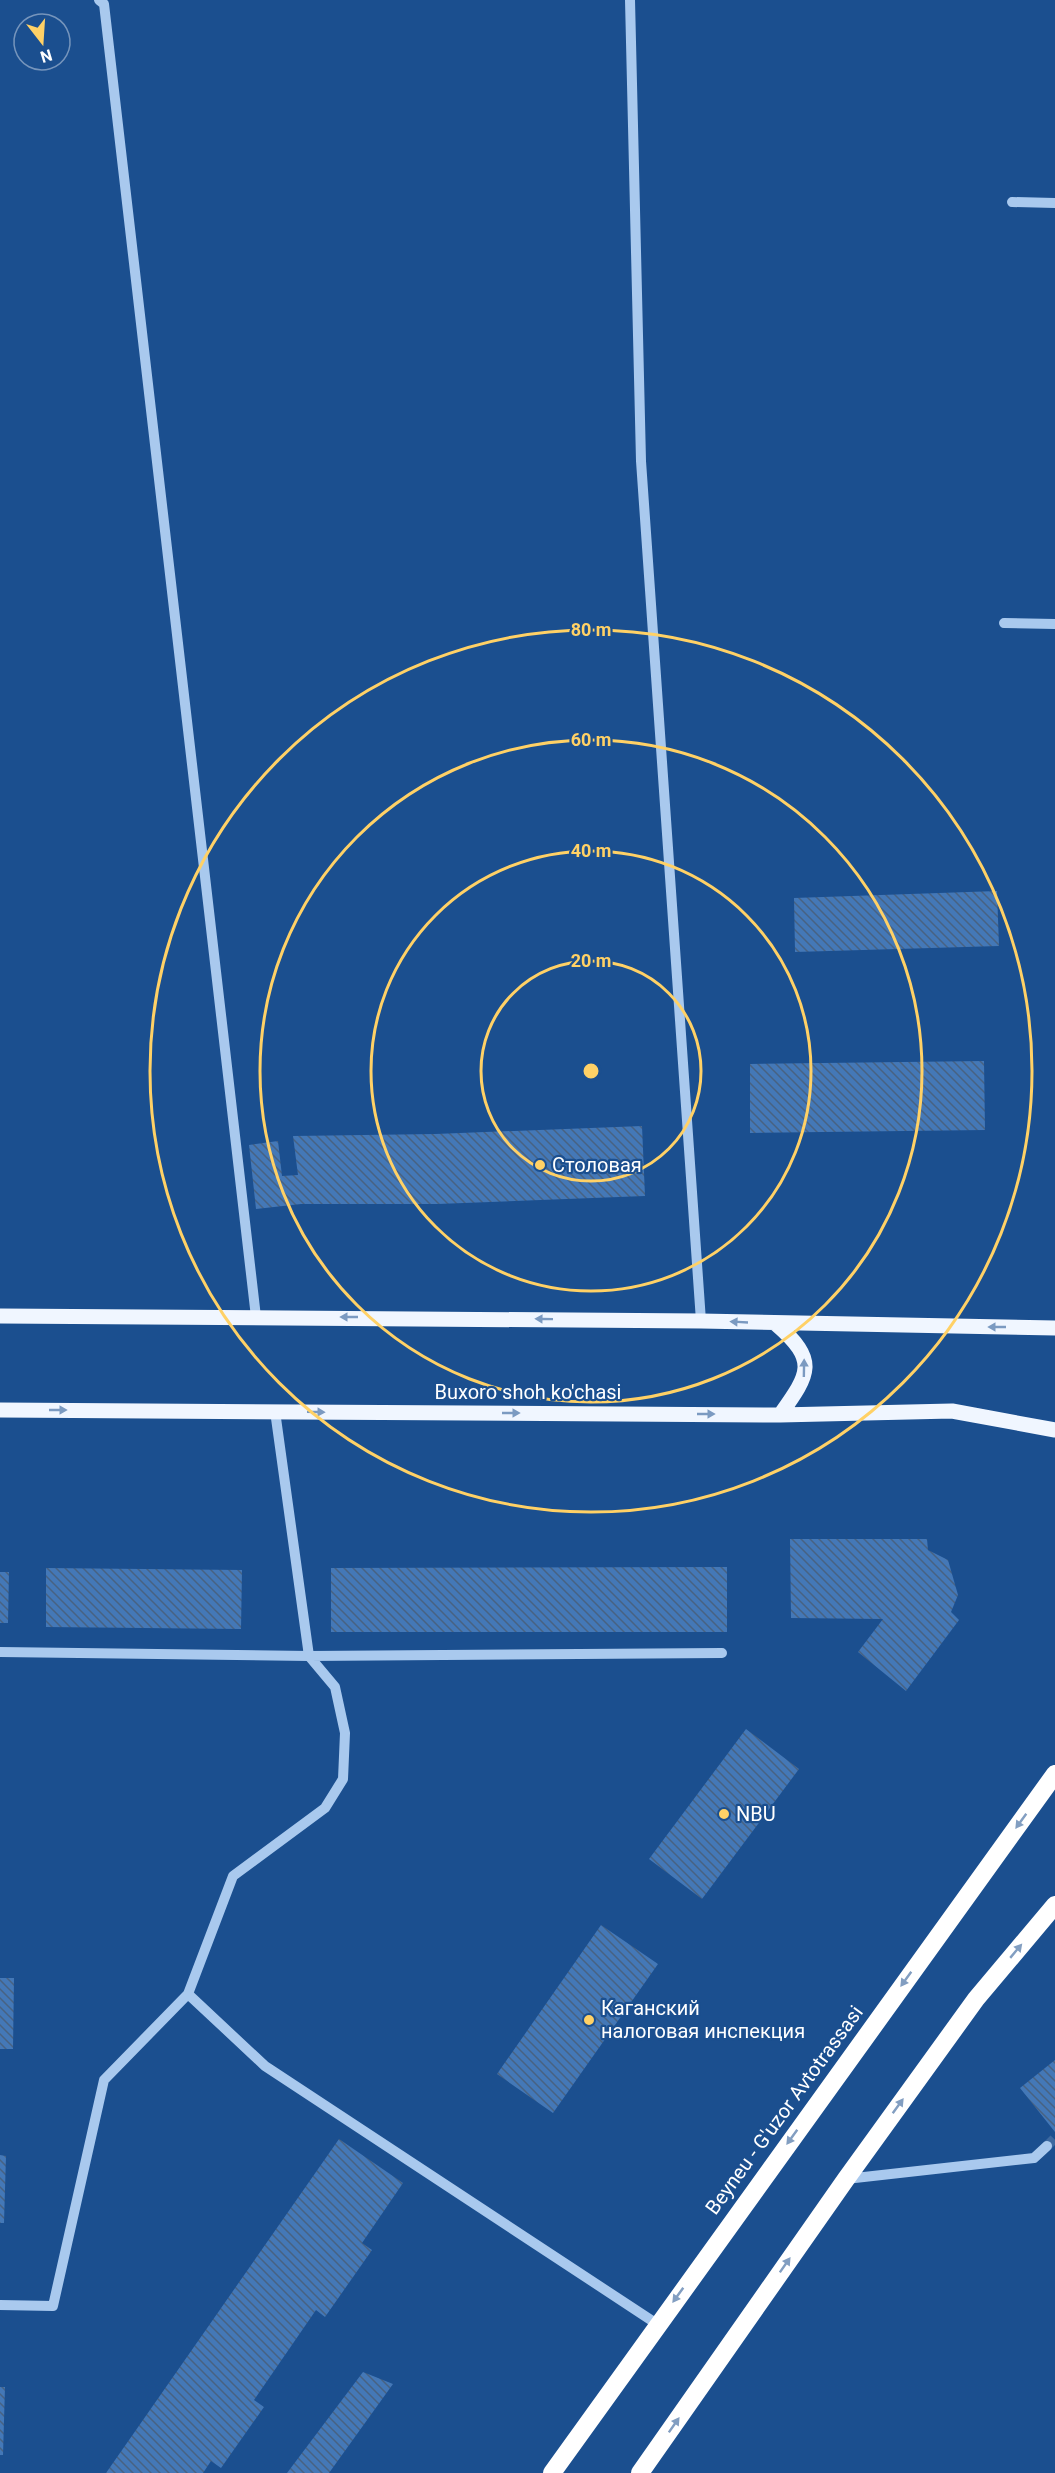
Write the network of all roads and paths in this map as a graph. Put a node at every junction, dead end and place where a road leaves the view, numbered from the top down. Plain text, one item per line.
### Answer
1 (99, 0) edge
2 (630, 0) edge
3 (1012, 202) dead end
4 (1055, 203) edge
5 (1004, 623) dead end
6 (1055, 624) edge
7 (0, 1316) edge
8 (256, 1317) junction
9 (701, 1321) junction
10 (776, 1324) junction
11 (1055, 1328) edge
12 (0, 1410) edge
13 (275, 1411) junction
14 (780, 1415) junction
15 (1055, 1430) edge
16 (0, 1652) edge
17 (722, 1653) dead end
18 (309, 1656) junction
19 (1055, 1774) edge
20 (1055, 1905) edge
21 (188, 1994) junction
22 (1047, 2146) tunnel mouth
23 (846, 2179) junction
24 (0, 2305) edge
25 (657, 2324) junction
26 (552, 2473) edge
27 (640, 2473) edge

1 - 8 street
2 - 9 street
3 - 4 street
5 - 6 street
7 - 8 main road
9 -> 8 main road
10 -> 9 main road
11 -> 10 main road
14 -> 10 main road
12 -> 13 main road, Buxoro shoh ko'chasi
13 -> 14 main road, Buxoro shoh ko'chasi
13 - 18 street
14 - 15 main road, Buxoro shoh ko'chasi
16 - 18 street
17 - 18 street
18 - 21 street
19 -> 25 highway, Beyneu - G'uzor Avtotrassasi
23 -> 20 highway
21 - 24 street
21 - 25 street
22 - 23 street
27 -> 23 highway
25 - 26 highway, Beyneu - G'uzor Avtotrassasi

